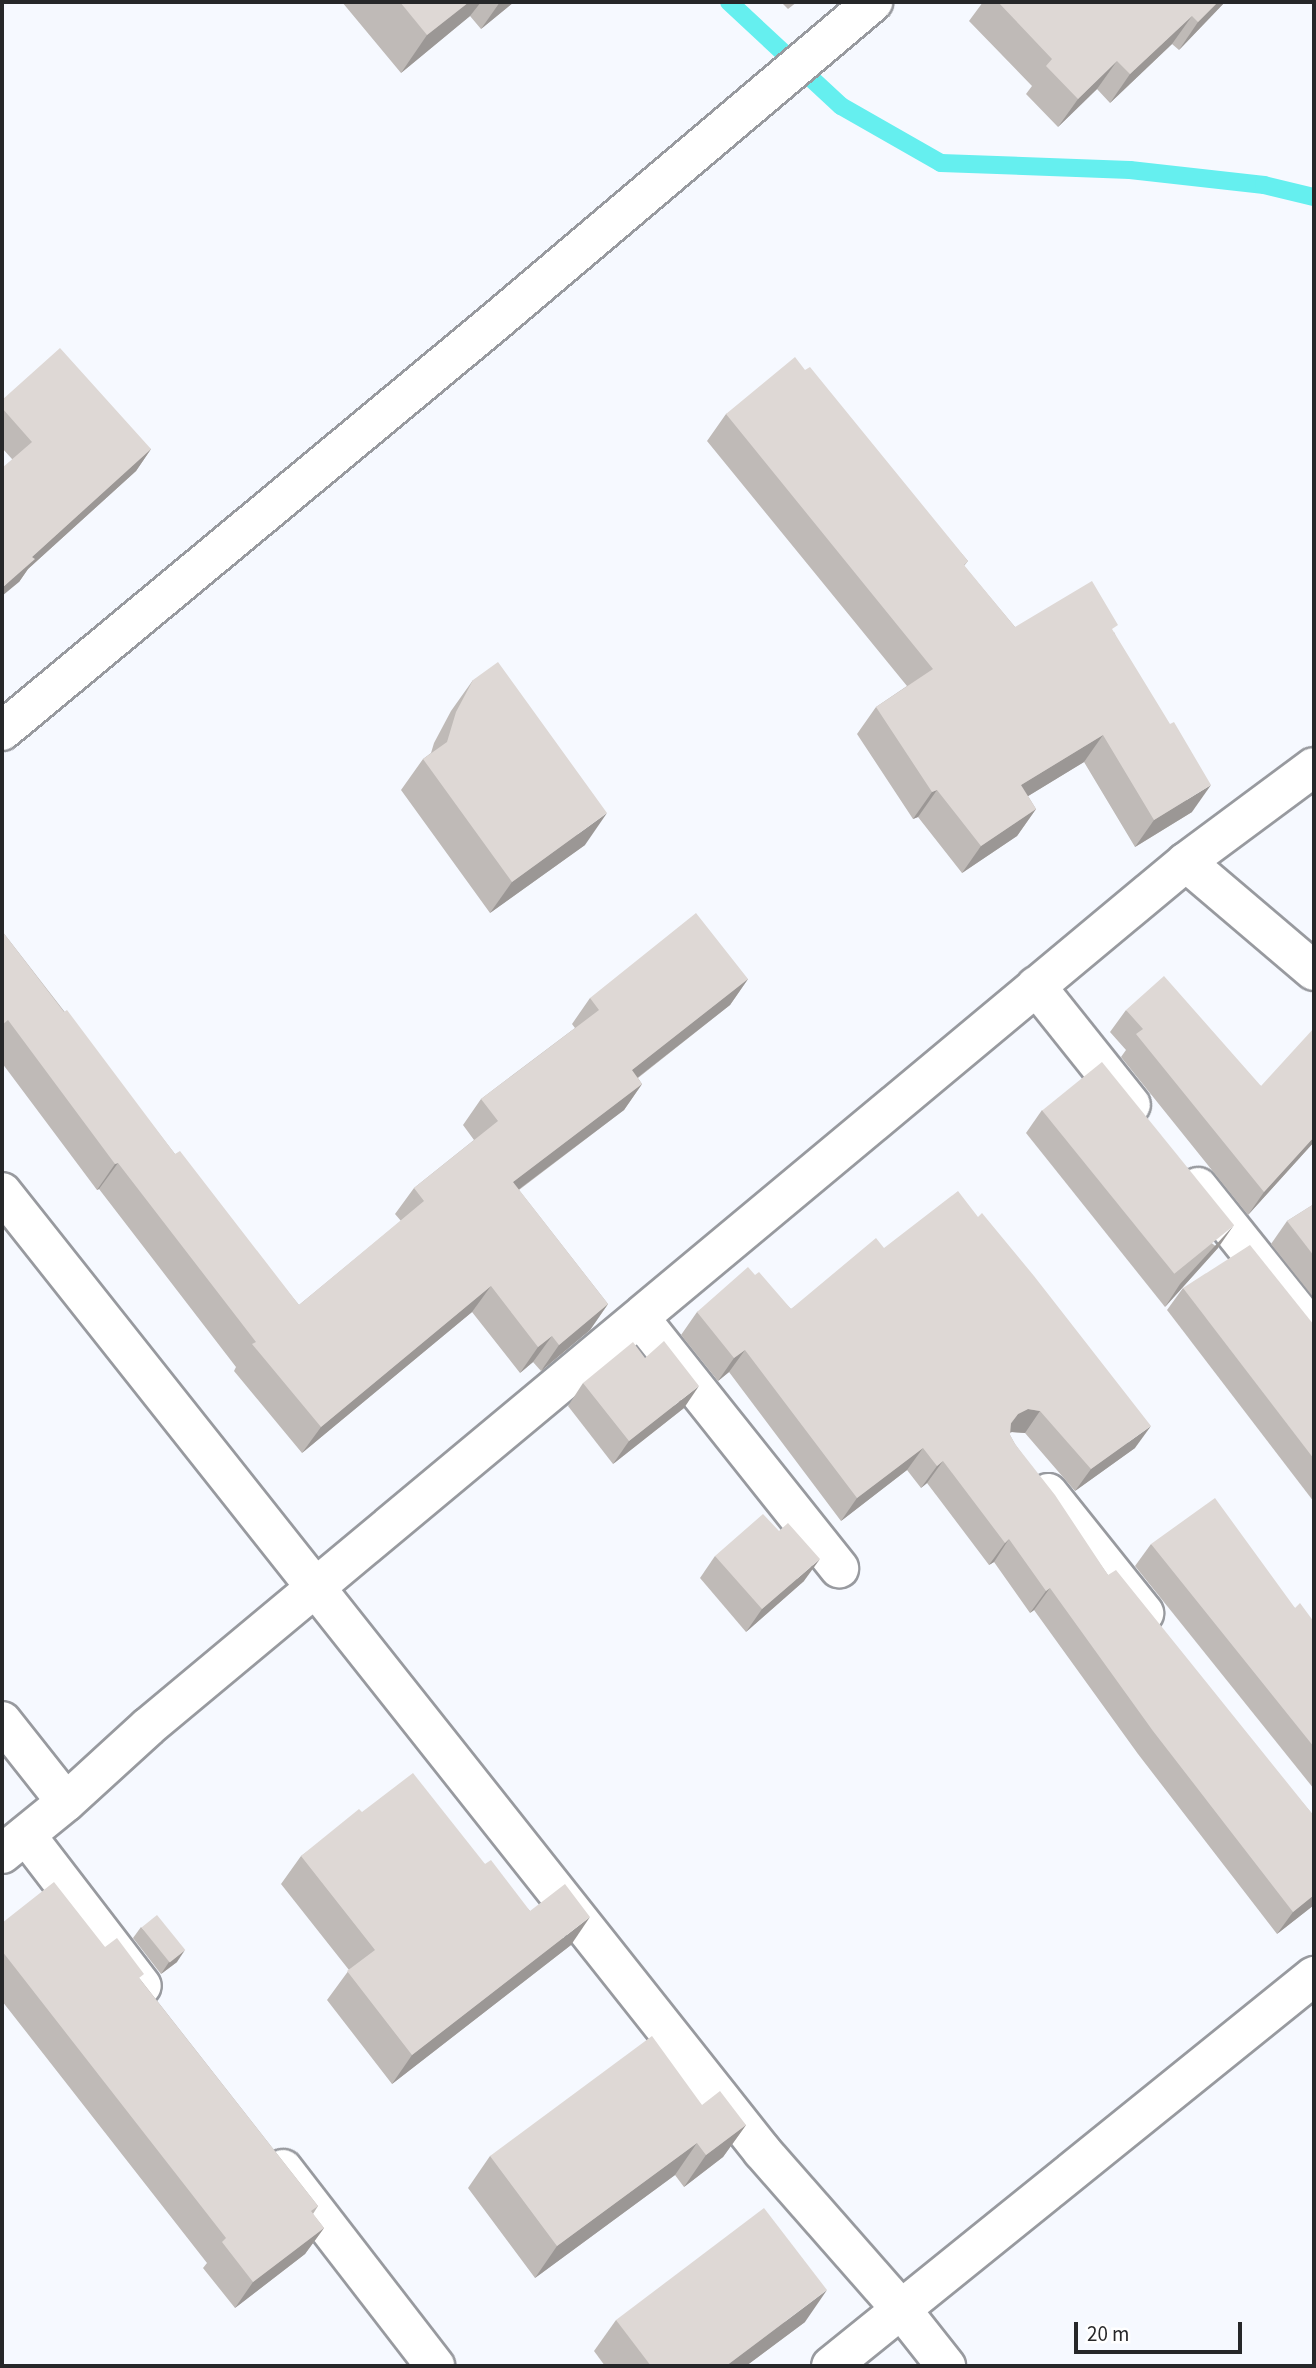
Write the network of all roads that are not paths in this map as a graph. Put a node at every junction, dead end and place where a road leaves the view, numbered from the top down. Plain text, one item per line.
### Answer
1 (873, 2) edge
2 (2, 731) edge
3 (1314, 767) edge
4 (1186, 862) junction
5 (1314, 971) edge
6 (1036, 986) junction
7 (1149, 1127) edge
8 (1175, 1159) edge
9 (2, 1192) edge
10 (640, 1318) junction
11 (1314, 1332) edge
12 (1024, 1464) edge
13 (839, 1568) dead end
14 (317, 1587) junction
15 (1169, 1644) edge
16 (2, 1721) edge
17 (66, 1802) junction
18 (14, 1845) edge
19 (1314, 1976) edge
20 (162, 2012) edge
21 (265, 2145) edge
22 (901, 2309) junction
23 (435, 2366) edge
24 (831, 2366) edge
25 (946, 2366) edge

1 - 2 street
3 - 4 street
4 - 5 street
4 - 6 street
6 - 7 street
6 - 10 street
8 - 11 street
9 - 14 street
10 - 13 street
10 - 14 street
12 - 15 street
14 - 17 street
14 - 22 street
16 - 17 street
17 - 18 street
18 - 20 street
19 - 22 street
21 - 23 street
22 - 24 street
22 - 25 street

